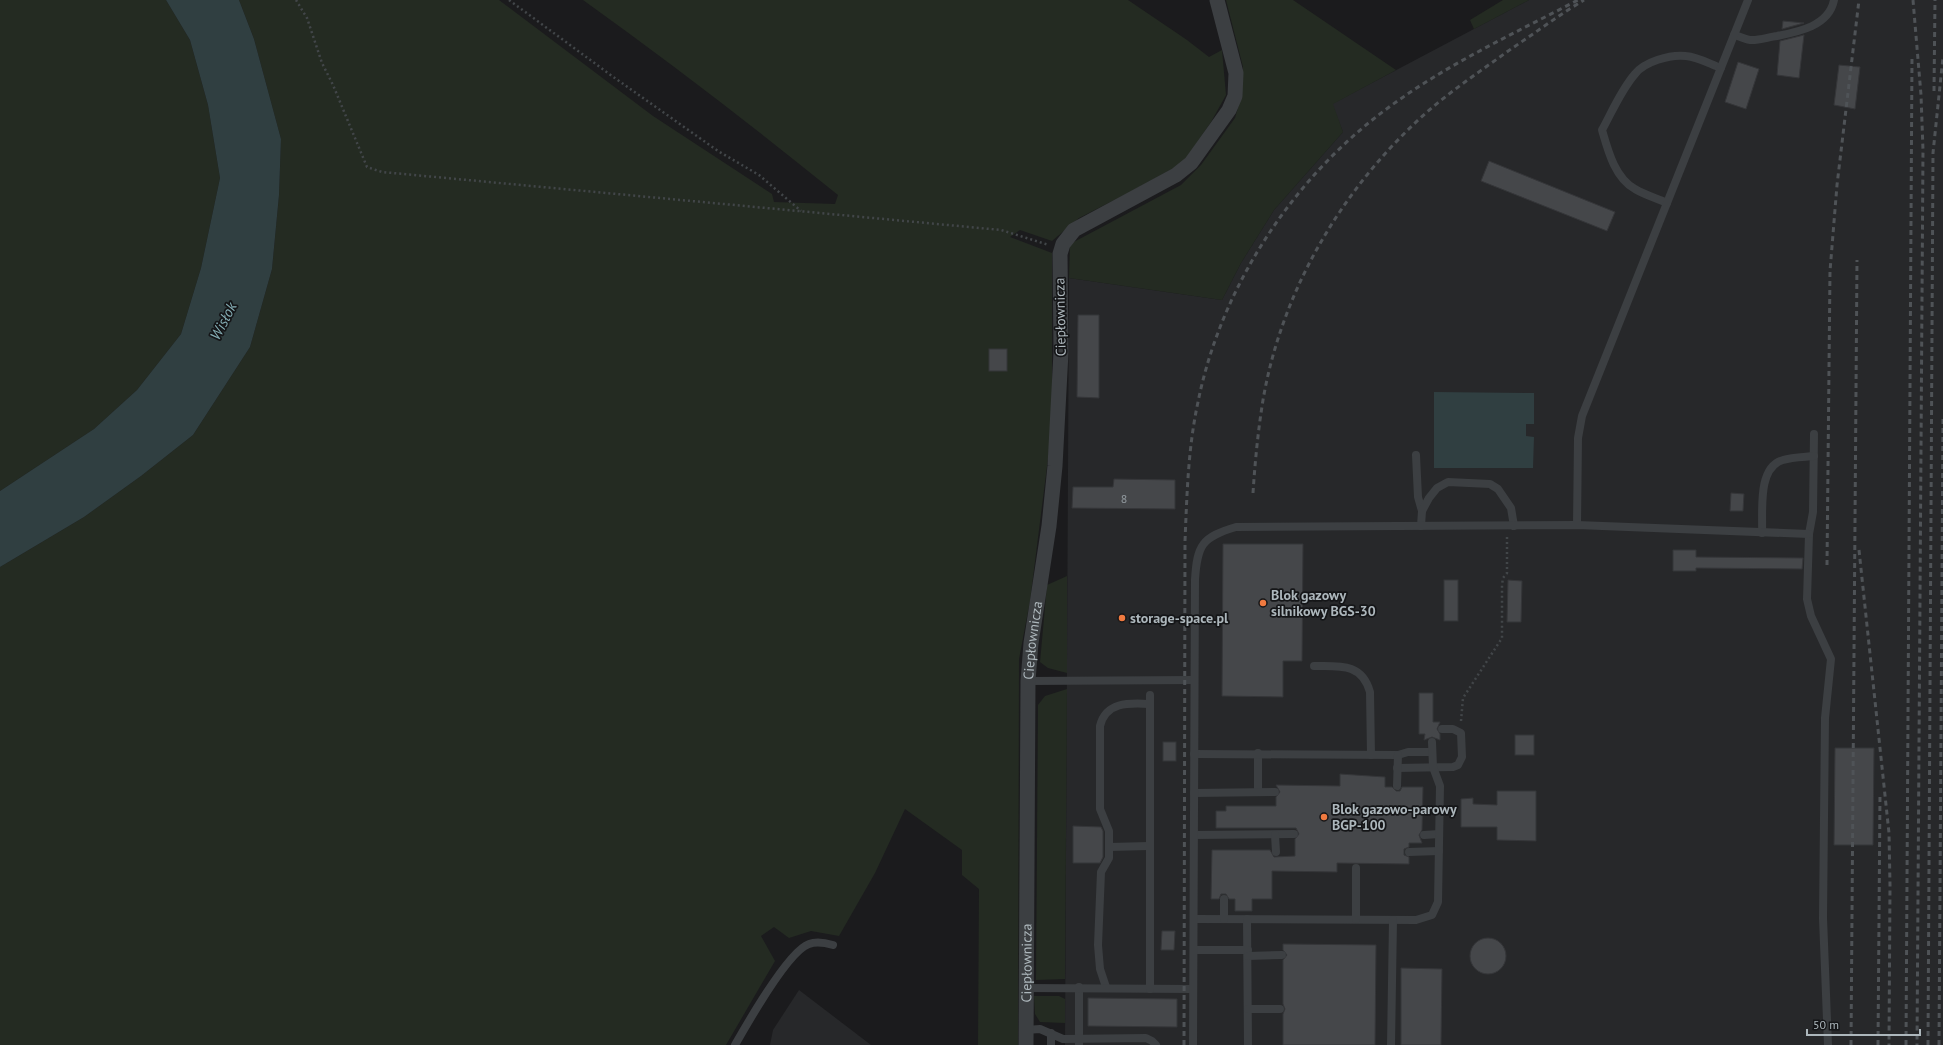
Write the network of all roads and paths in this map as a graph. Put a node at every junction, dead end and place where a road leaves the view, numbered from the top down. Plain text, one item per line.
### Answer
1 (296, 0) edge
2 (509, 0) edge
3 (1217, 0) edge
4 (1748, 0) edge
5 (1834, 0) edge
6 (1734, 35) junction
7 (1721, 68) junction
8 (1667, 203) junction
9 (802, 211) junction
10 (1064, 243) junction
11 (1814, 434) dead end
12 (1416, 455) dead end
13 (1814, 456) junction
14 (1422, 511) junction
15 (1577, 525) junction
16 (1421, 526) junction
17 (1510, 526) junction
18 (1762, 533) junction
19 (1809, 534) junction
20 (1314, 666) dead end
21 (1194, 680) junction
22 (1028, 681) junction
23 (1150, 695) dead end
24 (1150, 704) junction
25 (1442, 729) dead end
26 (1461, 733) junction
27 (1432, 742) dead end
28 (1432, 752) junction
29 (1194, 754) junction
30 (1258, 754) junction
31 (1371, 754) junction
32 (1398, 755) junction
33 (1432, 767) junction
34 (1397, 768) junction
35 (1397, 786) dead end
36 (1258, 792) junction
37 (1276, 792) dead end
38 (1194, 793) junction
39 (1294, 834) dead end
40 (1439, 834) junction
41 (1194, 835) junction
42 (1275, 835) junction
43 (1424, 835) dead end
44 (1149, 846) junction
45 (1109, 847) junction
46 (1439, 851) junction
47 (1276, 852) dead end
48 (1409, 852) dead end
49 (1356, 868) dead end
50 (1224, 900) dead end
51 (1194, 919) junction
52 (1224, 919) junction
53 (1247, 919) junction
54 (1356, 919) junction
55 (1392, 920) junction
56 (833, 945) dead end
57 (1194, 950) junction
58 (1248, 953) junction
59 (1282, 955) dead end
60 (1079, 987) junction
61 (1106, 987) junction
62 (1026, 988) junction
63 (1150, 989) junction
64 (1193, 989) junction
65 (1248, 1008) junction
66 (1280, 1009) dead end
67 (1026, 1030) junction
68 (1051, 1033) junction
69 (1079, 1042) edge
70 (735, 1045) edge
71 (1026, 1045) edge
72 (1051, 1045) edge
73 (1156, 1045) edge
74 (1193, 1045) edge
75 (1248, 1045) edge
76 (1391, 1045) edge
77 (1828, 1045) edge

1 - 9 path
2 - 9 path
3 - 10 street
4 - 6 lane
5 - 6 lane
6 - 7 lane
7 - 8 lane
7 - 8 lane
8 - 15 lane
9 - 10 path
10 - 22 street, Ciepłownicza
11 - 13 lane
12 - 14 lane
13 - 18 lane
13 - 19 lane
14 - 16 lane
14 - 17 lane
15 - 17 lane
15 - 18 lane
16 - 17 lane
16 - 21 lane
17 - 26 path
18 - 19 lane
19 - 77 lane
20 - 31 lane
21 - 22 lane
21 - 29 lane
22 - 62 street, Ciepłownicza
23 - 24 lane
24 - 44 lane
24 - 45 lane
25 - 26 lane
26 - 33 lane
27 - 28 lane
28 - 32 lane
28 - 33 lane
29 - 30 lane
29 - 38 lane
30 - 31 lane
30 - 36 lane
31 - 32 lane
32 - 34 lane
33 - 34 lane
33 - 40 lane
34 - 35 lane
36 - 37 lane
36 - 38 lane
38 - 41 lane
39 - 42 lane
40 - 43 lane
40 - 46 lane
41 - 42 lane
41 - 51 lane
42 - 47 lane
44 - 45 lane
44 - 63 lane
45 - 61 lane
46 - 48 lane
46 - 55 lane
49 - 54 lane
50 - 52 lane
51 - 52 lane
51 - 57 lane
52 - 53 lane
53 - 54 lane
53 - 58 lane
54 - 55 lane
55 - 76 lane
56 - 70 lane
57 - 58 lane
57 - 64 lane
58 - 59 lane
58 - 65 lane
60 - 61 lane
60 - 62 lane
60 - 69 lane
61 - 63 lane
62 - 67 street, Ciepłownicza
63 - 64 lane
64 - 74 lane
65 - 66 lane
65 - 75 lane
67 - 68 lane
67 - 71 street, Ciepłownicza
68 - 69 lane
68 - 72 lane
69 - 73 lane

